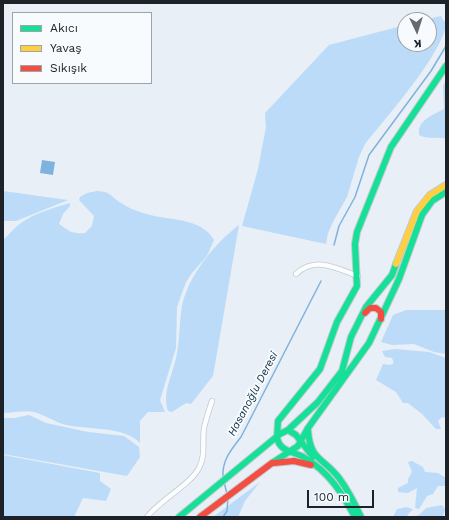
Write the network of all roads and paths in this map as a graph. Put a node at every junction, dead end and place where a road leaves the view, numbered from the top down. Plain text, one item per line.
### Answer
1 (446, 66) edge
2 (446, 185) edge
3 (446, 192) edge
4 (296, 274) dead end
5 (358, 276) junction
6 (380, 322) junction
7 (357, 325) junction
8 (212, 402) dead end
9 (282, 417) junction
10 (308, 428) junction
11 (288, 430) junction
12 (277, 437) junction
13 (300, 443) junction
14 (290, 451) junction
15 (272, 463) junction
16 (319, 464) junction
17 (148, 517) edge
18 (179, 517) edge
19 (200, 517) edge
20 (355, 517) edge
21 (362, 517) edge

1 - 5 main road
2 - 7 main road
3 - 6 main road
4 - 5 street
5 - 9 main road
6 - 7 main road
6 - 10 main road
7 - 11 main road
8 - 17 street
9 - 11 main road
9 - 12 main road
10 - 13 main road
10 - 16 main road
11 - 12 main road
11 - 13 main road
12 - 14 main road
12 - 18 main road
13 - 14 main road
13 - 16 main road
14 - 15 main road
14 - 16 main road
15 - 16 main road
15 - 19 main road
16 - 20 main road
16 - 21 main road

